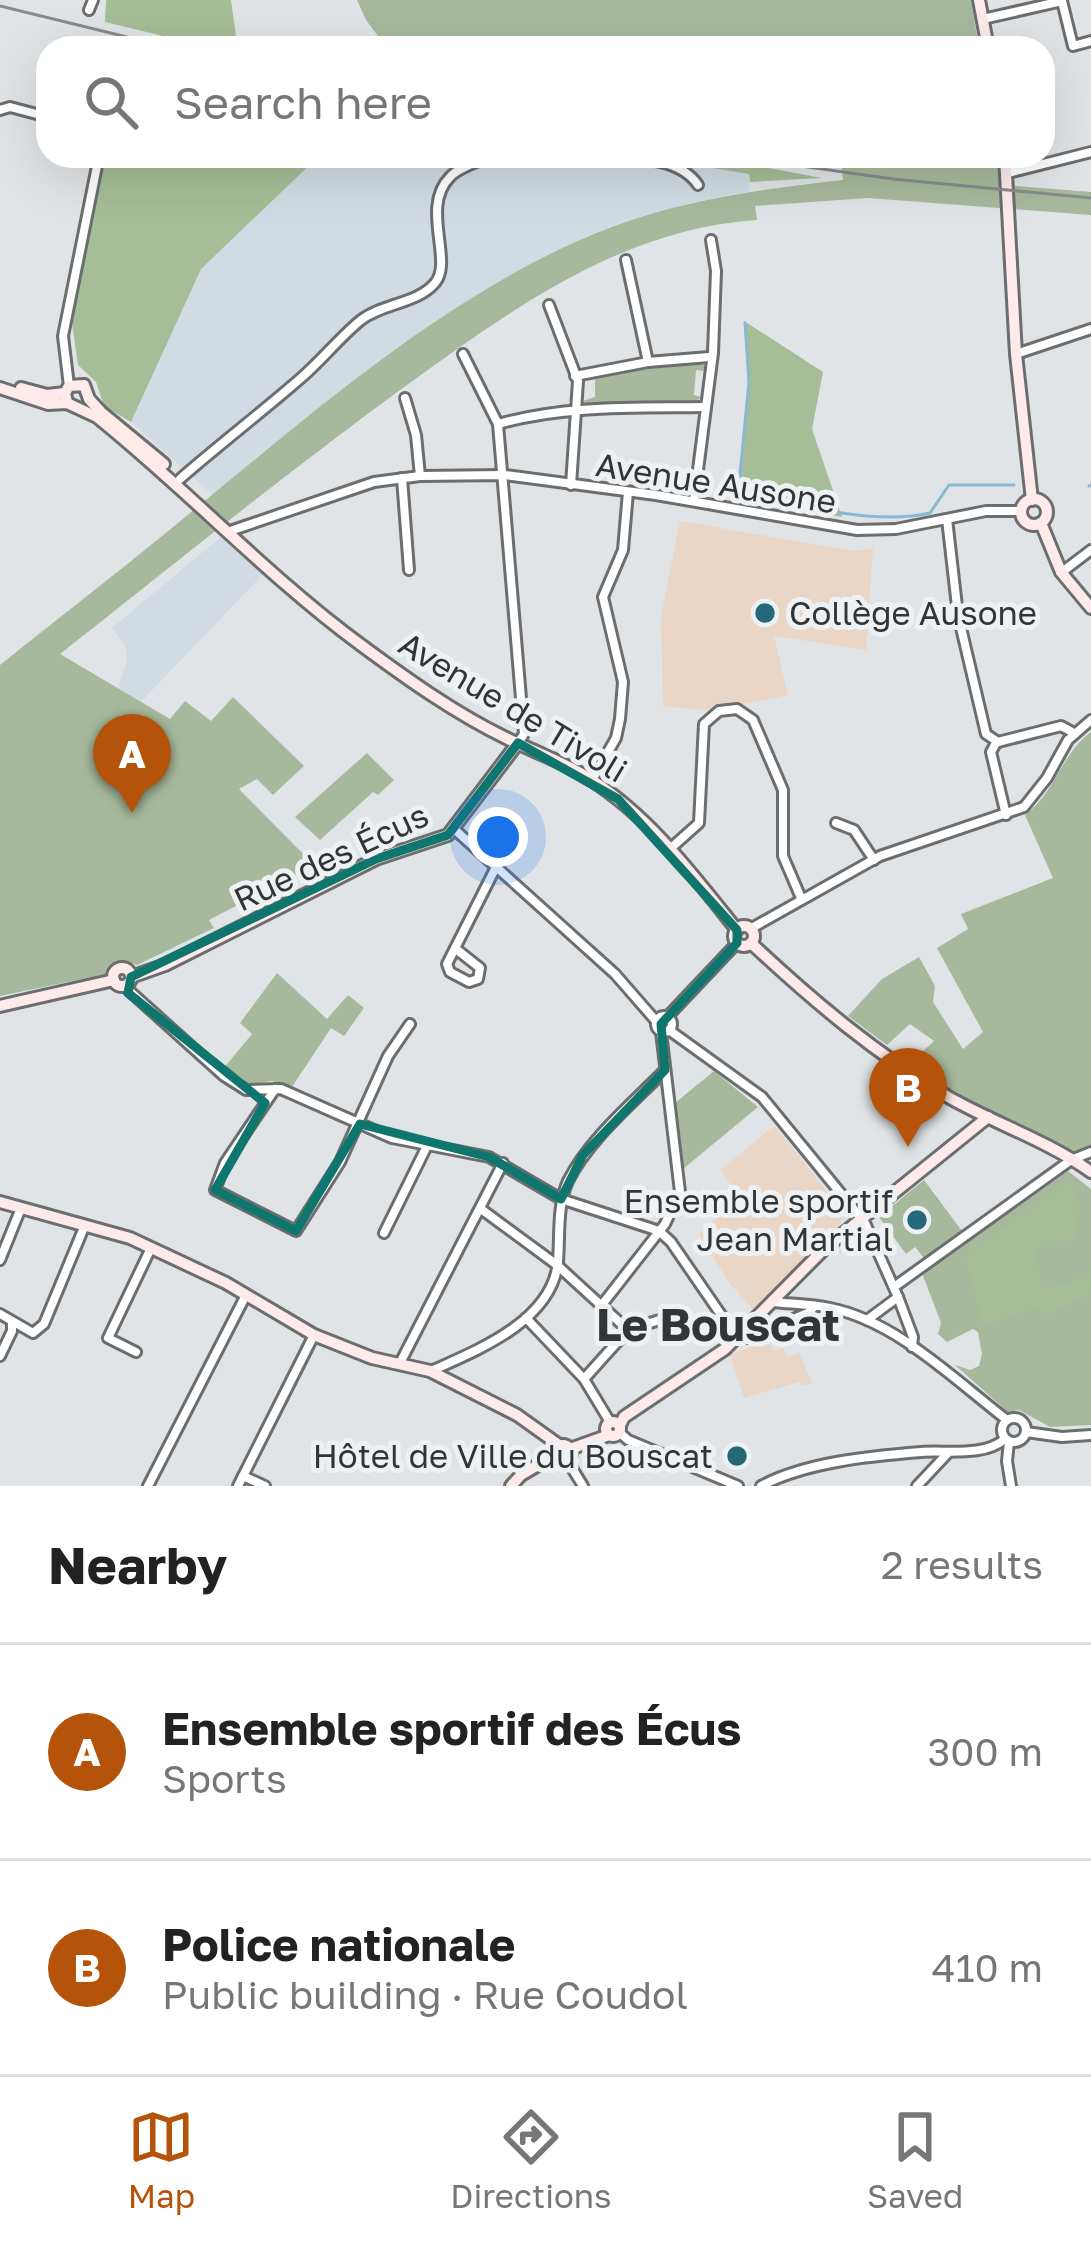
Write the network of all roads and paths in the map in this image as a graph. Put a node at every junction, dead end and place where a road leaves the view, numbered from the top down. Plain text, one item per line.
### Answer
1 (979, 0) edge
2 (1062, 0) edge
3 (983, 19) junction
4 (986, 36) edge
5 (1091, 41) edge
6 (0, 110) edge
7 (36, 114) edge
8 (1091, 152) edge
9 (1055, 161) edge
10 (97, 168) edge
11 (465, 168) edge
12 (677, 168) edge
13 (1007, 168) edge
14 (1028, 168) edge
15 (1008, 173) junction
16 (698, 185) dead end
17 (710, 240) dead end
18 (626, 260) dead end
19 (549, 305) dead end
20 (1091, 329) edge
21 (463, 353) dead end
22 (1016, 354) junction
23 (710, 357) junction
24 (648, 362) junction
25 (575, 376) junction
26 (0, 385) edge
27 (69, 391) junction
28 (405, 398) dead end
29 (86, 403) junction
30 (704, 406) junction
31 (577, 409) junction
32 (499, 424) junction
33 (420, 476) junction
34 (505, 476) junction
35 (402, 478) junction
36 (176, 480) junction
37 (572, 485) junction
38 (628, 492) junction
39 (1032, 500) junction
40 (694, 501) junction
41 (1021, 512) junction
42 (947, 519) junction
43 (1041, 523) junction
44 (230, 530) junction
45 (1091, 550) edge
46 (409, 570) dead end
47 (1060, 572) junction
48 (1091, 608) edge
49 (1091, 720) edge
50 (1074, 733) junction
51 (998, 742) junction
52 (518, 743) junction
53 (592, 780) junction
54 (1006, 815) junction
55 (836, 823) dead end
56 (454, 829) junction
57 (671, 848) junction
58 (874, 860) junction
59 (496, 867) junction
60 (801, 898) junction
61 (741, 934) junction
62 (456, 949) junction
63 (123, 981) junction
64 (0, 1006) edge
65 (662, 1019) junction
66 (410, 1024) dead end
67 (665, 1031) junction
68 (665, 1070) junction
69 (274, 1089) junction
70 (988, 1117) junction
71 (358, 1123) junction
72 (427, 1148) junction
73 (1091, 1152) edge
74 (1071, 1160) junction
75 (503, 1163) junction
76 (1091, 1172) edge
77 (561, 1199) junction
78 (0, 1202) edge
79 (21, 1206) junction
80 (481, 1209) junction
81 (861, 1220) junction
82 (85, 1223) junction
83 (659, 1231) junction
84 (384, 1233) dead end
85 (151, 1248) junction
86 (0, 1260) edge
87 (557, 1265) junction
88 (896, 1292) junction
89 (246, 1295) junction
90 (771, 1302) junction
91 (601, 1306) junction
92 (814, 1306) junction
93 (0, 1313) edge
94 (675, 1315) dead end
95 (526, 1318) junction
96 (867, 1320) junction
97 (11, 1322) junction
98 (628, 1330) junction
99 (314, 1335) junction
100 (737, 1338) junction
101 (912, 1347) junction
102 (136, 1352) dead end
103 (0, 1356) edge
104 (400, 1363) junction
105 (430, 1371) junction
106 (584, 1379) junction
107 (1007, 1420) junction
108 (615, 1429) junction
109 (1026, 1432) junction
110 (1091, 1435) edge
111 (1007, 1440) junction
112 (563, 1453) junction
113 (948, 1453) junction
114 (243, 1475) junction
115 (723, 1485) edge
116 (148, 1486) edge
117 (238, 1486) edge
118 (265, 1486) edge
119 (511, 1486) edge
120 (583, 1486) edge
121 (738, 1486) edge
122 (761, 1486) edge
123 (917, 1486) edge
124 (1011, 1486) edge

1 - 3 street
2 - 3 street
2 - 5 street
3 - 4 street
6 - 7 street
8 - 9 street
10 - 27 street
11 - 36 street
12 - 16 street
13 - 15 street
14 - 15 street
15 - 22 street
17 - 23 street
18 - 24 street
19 - 25 street
20 - 22 street
21 - 32 street
22 - 39 street
23 - 24 street
23 - 30 street
24 - 25 street
25 - 31 street
26 - 27 street
27 - 29 street
27 - 29 street
28 - 33 street
29 - 36 street
30 - 31 street
30 - 40 street
31 - 32 street
31 - 37 street
32 - 34 street
33 - 34 street, Avenue Ausone
33 - 35 street, Avenue Ausone
34 - 37 street, Avenue Ausone
34 - 52 street
35 - 44 street, Avenue Ausone
35 - 46 street
36 - 44 street
36 - 44 street, Avenue de Tivoli
37 - 38 street, Avenue Ausone
38 - 40 street, Avenue Ausone
38 - 53 street
39 - 41 street
39 - 43 street
40 - 42 street, Avenue Ausone
41 - 42 street, Avenue Ausone
41 - 43 street
42 - 51 street
43 - 47 street
44 - 52 street, Avenue de Tivoli
45 - 47 street
47 - 48 street
49 - 50 street
50 - 51 street
50 - 54 street
51 - 54 street
52 - 53 street, Avenue de Tivoli
52 - 56 street, Rue des Écus
53 - 57 street, Avenue de Tivoli
54 - 58 street
55 - 58 street
56 - 59 street
56 - 63 street, Rue des Écus
57 - 60 street
57 - 61 street, Avenue de Tivoli
58 - 60 street
59 - 62 street
59 - 65 street
60 - 61 street
61 - 65 street
61 - 70 street
62 - 62 street
63 - 64 street, Rue des Écus
63 - 69 street
65 - 67 street
66 - 71 street
67 - 68 street
67 - 81 street
68 - 77 street
68 - 83 street
69 - 71 street
69 - 71 street
70 - 74 street
70 - 81 street
71 - 72 street
72 - 75 street
72 - 84 street
73 - 74 street
74 - 76 street
74 - 88 street
75 - 77 street
75 - 80 street
77 - 83 street
77 - 87 street
78 - 79 street
79 - 82 street
79 - 86 street
80 - 87 street
80 - 104 street
81 - 88 street
81 - 90 street
82 - 85 street
82 - 97 street
83 - 91 street
83 - 100 street
85 - 89 street
85 - 102 street
87 - 91 street
87 - 95 street
88 - 96 street
88 - 101 street
89 - 99 street
89 - 116 street
90 - 92 street
90 - 100 street
91 - 98 street
92 - 96 street
92 - 100 street
93 - 97 street
94 - 98 street
95 - 105 street
95 - 106 street
96 - 101 street
97 - 103 street
98 - 106 street
99 - 104 street
99 - 114 street
100 - 108 street
101 - 107 street
104 - 105 street
105 - 112 street
106 - 108 street
107 - 109 street
107 - 111 street
108 - 112 street
108 - 115 street
109 - 110 street
109 - 111 street
111 - 113 street
111 - 124 street
112 - 119 street
112 - 120 street
113 - 122 street
113 - 123 street
114 - 117 street
114 - 118 street
115 - 121 street

